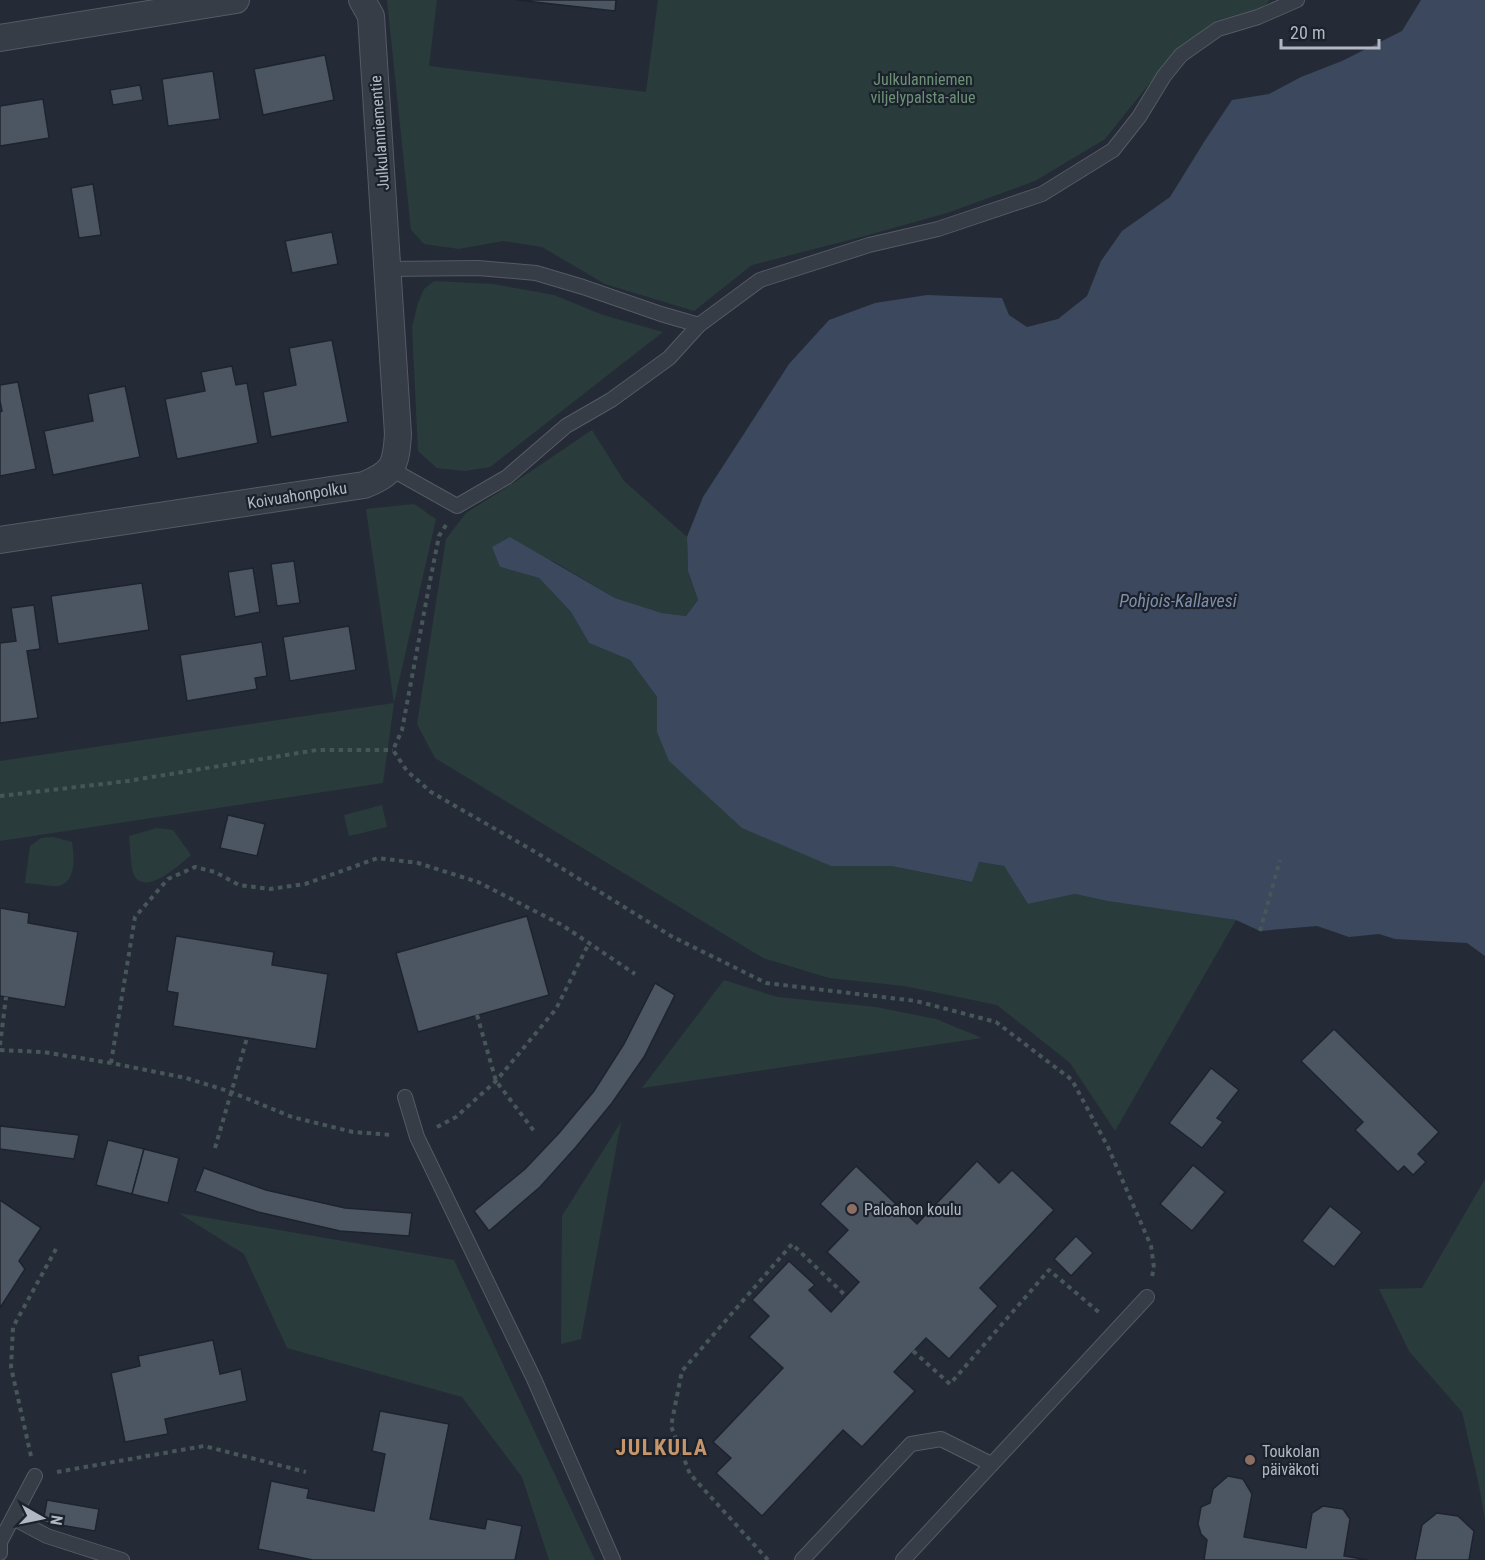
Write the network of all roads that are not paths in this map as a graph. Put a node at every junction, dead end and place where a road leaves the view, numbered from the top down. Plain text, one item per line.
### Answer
1 (236, 0) edge
2 (362, 0) edge
3 (1297, 0) edge
4 (0, 39) edge
5 (387, 269) junction
6 (699, 325) junction
7 (391, 470) junction
8 (0, 540) edge
9 (405, 1097) dead end
10 (1146, 1297) road end
11 (992, 1464) junction
12 (35, 1476) road end
13 (13, 1518) junction
14 (0, 1553) edge
15 (122, 1560) edge
16 (613, 1560) edge
17 (802, 1560) edge
18 (903, 1560) edge

1 - 4 street
2 - 5 street, Julkulanniementie
3 - 6 lane
5 - 6 lane
5 - 7 street
6 - 7 lane
7 - 8 street, Koivuahonpolku
9 - 16 lane
10 - 11 lane
11 - 17 lane
11 - 18 lane
12 - 13 lane
13 - 14 lane
13 - 15 lane

